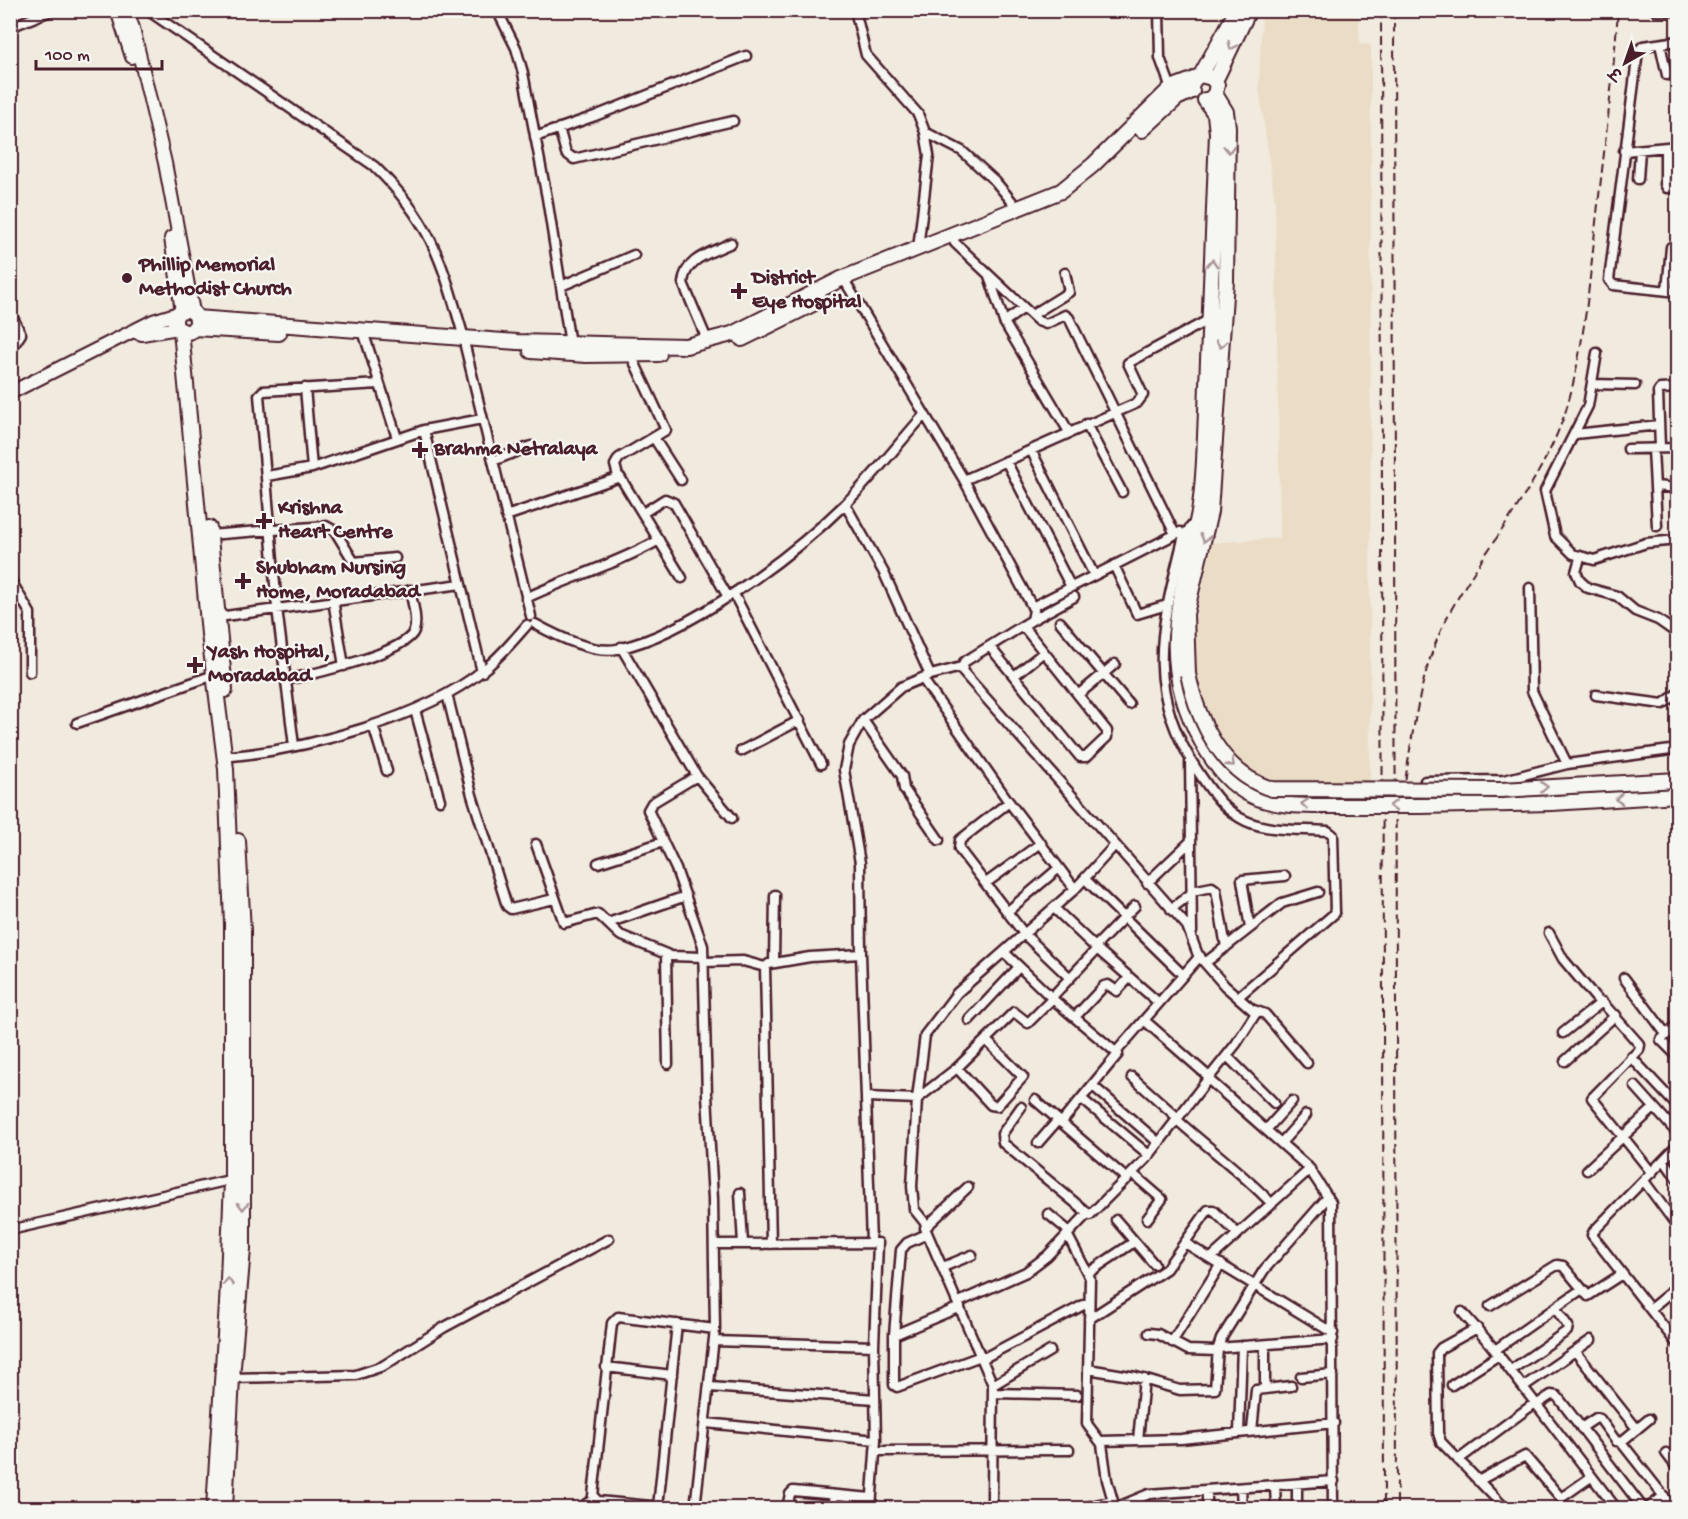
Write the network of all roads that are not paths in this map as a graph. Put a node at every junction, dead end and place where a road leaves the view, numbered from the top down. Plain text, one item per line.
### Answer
1 (53, 10) edge
2 (147, 10) edge
3 (497, 10) edge
4 (855, 10) edge
5 (1159, 10) edge
6 (1237, 10) edge
7 (1249, 10) edge
8 (1677, 10) edge
9 (1657, 11) edge
10 (123, 12) edge
11 (10, 29) edge
12 (1677, 41) edge
13 (10, 44) edge
14 (1660, 44) junction
15 (746, 56) dead end
16 (1666, 75) dead end
17 (1196, 82) junction
18 (1171, 88) junction
19 (1212, 92) junction
20 (733, 121) dead end
21 (559, 128) junction
22 (925, 132) junction
23 (535, 137) junction
24 (1677, 146) edge
25 (1665, 148) junction
26 (1640, 150) junction
27 (1624, 151) junction
28 (1638, 179) dead end
29 (1677, 188) edge
30 (1019, 210) junction
31 (731, 243) dead end
32 (955, 243) junction
33 (1671, 247) dead end
34 (918, 249) junction
35 (634, 255) dead end
36 (1673, 271) edge
37 (1065, 273) dead end
38 (988, 275) junction
39 (845, 282) junction
40 (561, 286) junction
41 (1667, 291) junction
42 (1677, 292) edge
43 (1024, 308) junction
44 (10, 312) edge
45 (1032, 315) junction
46 (1210, 319) junction
47 (186, 321) junction
48 (1004, 322) junction
49 (364, 335) junction
50 (465, 342) junction
51 (708, 342) junction
52 (570, 344) junction
53 (1597, 353) dead end
54 (631, 355) junction
55 (10, 363) edge
56 (380, 384) junction
57 (1593, 384) junction
58 (1635, 385) dead end
59 (305, 388) junction
60 (1677, 388) edge
61 (12, 390) edge
62 (1211, 405) junction
63 (1115, 411) junction
64 (924, 415) junction
65 (482, 419) junction
66 (1086, 424) junction
67 (1659, 425) junction
68 (424, 430) junction
69 (1069, 432) junction
70 (1575, 434) junction
71 (397, 438) junction
72 (654, 438) junction
73 (531, 446) dead end
74 (1657, 448) junction
75 (1677, 448) edge
76 (1628, 449) dead end
77 (1031, 450) junction
78 (492, 461) junction
79 (1006, 461) junction
80 (312, 468) junction
81 (267, 476) junction
82 (618, 476) junction
83 (681, 480) dead end
84 (964, 480) junction
85 (1655, 486) junction
86 (1677, 488) edge
87 (1122, 492) dead end
88 (845, 504) junction
89 (643, 513) junction
90 (506, 516) junction
91 (1194, 523) junction
92 (1657, 526) dead end
93 (271, 529) junction
94 (1175, 534) junction
95 (209, 535) junction
96 (659, 540) junction
97 (1677, 540) edge
98 (394, 558) dead end
99 (1580, 558) junction
100 (1114, 565) junction
101 (1094, 575) junction
102 (682, 578) dead end
103 (10, 579) edge
104 (461, 584) junction
105 (1071, 587) junction
106 (1530, 588) dead end
107 (410, 590) junction
108 (731, 596) junction
109 (1074, 597) dead end
110 (526, 598) junction
111 (333, 600) junction
112 (1167, 605) junction
113 (1032, 607) junction
114 (277, 608) junction
115 (218, 617) junction
116 (1032, 620) junction
117 (531, 622) junction
118 (1060, 622) dead end
119 (1023, 626) junction
120 (1677, 633) edge
121 (621, 647) junction
122 (990, 647) junction
123 (1044, 652) junction
124 (1114, 664) dead end
125 (344, 666) junction
126 (961, 667) junction
127 (30, 672) dead end
128 (482, 672) junction
129 (1103, 673) junction
130 (214, 675) junction
131 (1183, 675) junction
132 (926, 676) junction
133 (1014, 676) junction
134 (286, 680) junction
135 (1677, 693) edge
136 (447, 694) junction
137 (1078, 695) junction
138 (1596, 695) dead end
139 (1129, 704) dead end
140 (415, 710) junction
141 (800, 720) junction
142 (863, 720) junction
143 (77, 723) dead end
144 (373, 725) junction
145 (294, 746) junction
146 (1677, 749) edge
147 (741, 751) dead end
148 (232, 756) junction
149 (1190, 759) junction
150 (821, 764) dead end
151 (1568, 764) junction
152 (387, 771) dead end
153 (697, 776) junction
154 (1677, 780) edge
155 (1425, 781) dead end
156 (1677, 795) edge
157 (440, 800) dead end
158 (1009, 802) junction
159 (732, 818) dead end
160 (939, 840) dead end
161 (1191, 841) junction
162 (663, 842) junction
163 (1041, 843) junction
164 (536, 844) dead end
165 (1115, 845) junction
166 (598, 863) dead end
167 (1059, 868) junction
168 (1285, 876) dead end
169 (1085, 879) junction
170 (986, 883) junction
171 (1147, 883) junction
172 (1075, 889) junction
173 (1192, 892) junction
174 (1318, 892) dead end
175 (775, 895) dead end
176 (686, 896) junction
177 (554, 899) junction
178 (1135, 906) dead end
179 (1054, 908) junction
180 (1171, 909) junction
181 (1008, 911) junction
182 (1123, 918) junction
183 (608, 923) junction
184 (1250, 928) junction
185 (1549, 933) dead end
186 (1025, 935) junction
187 (1192, 936) junction
188 (1226, 947) junction
189 (1096, 948) junction
190 (1004, 952) junction
191 (666, 954) junction
192 (861, 954) junction
193 (704, 959) junction
194 (1202, 960) junction
195 (774, 963) junction
196 (765, 967) junction
197 (1019, 967) junction
198 (1183, 975) junction
199 (1070, 978) junction
200 (1130, 978) junction
201 (1624, 978) dead end
202 (1238, 997) junction
203 (1052, 998) junction
204 (1159, 1003) junction
205 (1600, 1003) junction
206 (1254, 1010) junction
207 (1616, 1015) junction
208 (1075, 1017) junction
209 (969, 1020) dead end
210 (1144, 1020) junction
211 (1677, 1024) edge
212 (1563, 1033) dead end
213 (1666, 1034) junction
214 (986, 1040) junction
215 (1117, 1051) junction
216 (1227, 1056) junction
217 (1631, 1057) junction
218 (1677, 1057) edge
219 (1565, 1061) dead end
220 (668, 1064) dead end
221 (1307, 1064) dead end
222 (957, 1068) junction
223 (1132, 1077) dead end
224 (1208, 1078) junction
225 (1093, 1086) junction
226 (1635, 1086) dead end
227 (867, 1097) junction
228 (917, 1099) junction
229 (1082, 1099) junction
230 (1035, 1100) dead end
231 (1292, 1101) dead end
232 (1274, 1103) dead end
233 (1021, 1107) dead end
234 (1677, 1107) edge
235 (1654, 1108) junction
236 (1306, 1115) dead end
237 (1177, 1118) junction
238 (1059, 1121) junction
239 (1266, 1130) junction
240 (1677, 1134) edge
241 (1622, 1137) junction
242 (1038, 1143) dead end
243 (1159, 1143) junction
244 (1281, 1143) junction
245 (1677, 1145) edge
246 (1149, 1155) junction
247 (1664, 1160) junction
248 (1310, 1169) junction
249 (1587, 1170) dead end
250 (1652, 1173) junction
251 (1130, 1176) junction
252 (237, 1179) junction
253 (1677, 1180) edge
254 (1644, 1181) junction
255 (968, 1187) dead end
256 (740, 1193) dead end
257 (1328, 1197) junction
258 (1272, 1204) junction
259 (1048, 1214) dead end
260 (1087, 1214) junction
261 (1147, 1219) dead end
262 (1116, 1220) dead end
263 (926, 1224) junction
264 (1677, 1227) edge
265 (10, 1230) edge
266 (1068, 1233) junction
267 (927, 1234) junction
268 (1238, 1234) junction
269 (609, 1239) dead end
270 (1134, 1242) junction
271 (871, 1243) junction
272 (1185, 1243) junction
273 (714, 1244) junction
274 (743, 1244) junction
275 (771, 1244) junction
276 (972, 1255) dead end
277 (1211, 1258) junction
278 (1154, 1264) dead end
279 (1221, 1264) junction
280 (943, 1268) junction
281 (1088, 1273) junction
282 (1622, 1274) junction
283 (1255, 1284) junction
284 (1677, 1286) edge
285 (1582, 1289) junction
286 (1089, 1302) junction
287 (960, 1305) junction
288 (1490, 1306) dead end
289 (1555, 1308) junction
290 (1650, 1309) junction
291 (1462, 1312) dead end
292 (1089, 1319) junction
293 (677, 1324) junction
294 (1478, 1328) junction
295 (715, 1329) junction
296 (1149, 1333) dead end
297 (894, 1335) junction
298 (1333, 1336) junction
299 (1591, 1340) dead end
300 (714, 1341) junction
301 (1172, 1342) junction
302 (1265, 1345) junction
303 (1677, 1345) edge
304 (874, 1346) junction
305 (1242, 1346) junction
306 (1217, 1349) junction
307 (1050, 1351) dead end
308 (1575, 1351) junction
309 (1497, 1353) junction
310 (982, 1358) junction
311 (606, 1367) junction
312 (1088, 1369) junction
313 (1510, 1371) junction
314 (1333, 1374) junction
315 (672, 1375) junction
316 (1301, 1377) dead end
317 (232, 1378) junction
318 (1144, 1379) junction
319 (1452, 1385) dead end
320 (1291, 1386) dead end
321 (710, 1387) junction
322 (1523, 1387) junction
323 (1265, 1388) junction
324 (994, 1389) junction
325 (1077, 1395) dead end
326 (875, 1399) junction
327 (1535, 1404) junction
328 (1649, 1419) dead end
329 (706, 1423) junction
330 (1334, 1423) junction
331 (1581, 1428) junction
332 (1637, 1429) junction
333 (1252, 1431) junction
334 (1239, 1433) junction
335 (876, 1440) junction
336 (1138, 1440) junction
337 (1101, 1441) junction
338 (1621, 1442) junction
339 (994, 1450) junction
340 (1069, 1450) dead end
341 (875, 1451) junction
342 (1666, 1453) dead end
343 (1458, 1460) junction
344 (1677, 1468) edge
345 (1591, 1477) junction
346 (1334, 1481) junction
347 (1478, 1481) junction
348 (1297, 1484) junction
349 (1275, 1485) junction
350 (1241, 1488) junction
351 (1207, 1490) junction
352 (834, 1495) junction
353 (1664, 1496) junction
354 (871, 1498) junction
355 (595, 1499) junction
356 (621, 1506) edge
357 (1115, 1506) edge
358 (658, 1507) edge
359 (1082, 1508) edge
360 (214, 1509) edge
361 (225, 1509) edge
362 (584, 1509) edge
363 (672, 1509) edge
364 (695, 1509) edge
365 (787, 1509) edge
366 (832, 1509) edge
367 (871, 1509) edge
368 (994, 1509) edge
369 (1207, 1509) edge
370 (1242, 1509) edge
371 (1276, 1509) edge
372 (1297, 1509) edge
373 (1333, 1509) edge
374 (1505, 1509) edge
375 (1616, 1509) edge
376 (1643, 1509) edge
377 (1648, 1509) edge
378 (1673, 1509) edge

1 - 11 street
2 - 50 street
3 - 23 street
4 - 22 street
5 - 18 street
6 - 17 main road
7 -> 19 main road
8 - 9 street
10 - 47 street
11 - 13 street
12 - 14 street
14 - 16 street
14 - 27 street
15 - 21 street
17 - 18 main road
17 - 19 main road
17 - 19 main road
17 - 32 main road
18 - 30 main road
46 -> 19 main road
19 -> 62 main road
20 - 21 street
21 - 23 street
22 - 30 street
22 - 34 street
23 - 40 street
24 - 25 street
25 - 26 street
25 - 29 street
26 - 27 street
26 - 28 street
27 - 41 street
30 - 34 main road
31 - 51 street
32 - 38 street
32 - 39 main road
33 - 36 street
34 - 39 main road
35 - 40 street
36 - 41 street
37 - 45 street
38 - 43 street
38 - 48 street
39 - 51 main road
39 - 54 main road
39 - 64 street
40 - 52 street
41 - 42 street
43 - 45 street
43 - 48 street
44 - 55 street
45 - 63 street
46 - 62 main road
46 - 63 street
47 - 49 main road
47 - 61 street
47 - 95 main road
47 - 130 main road
48 - 69 street
49 - 50 main road
49 - 56 street
50 - 52 main road
50 - 54 main road
50 - 65 street
51 - 52 main road
53 - 57 street
54 - 72 street
56 - 59 street
56 - 71 street
57 - 58 street
57 - 70 street
59 - 80 street
59 - 81 street
60 - 67 street
62 - 91 main road
62 -> 131 main road
63 - 66 street
63 - 94 street
64 - 84 street
64 - 88 street
65 - 68 street
65 - 78 street
66 - 69 street
66 - 87 street
67 - 70 street
67 - 74 street
68 - 71 street
68 - 104 street
69 - 77 street
70 - 99 street
71 - 80 street
72 - 82 street
72 - 83 street
73 - 78 street
74 - 75 street
74 - 76 street
74 - 85 street
77 - 79 street
77 - 101 street
78 - 90 street
79 - 84 street
79 - 105 street
80 - 81 street
81 - 93 street
82 - 89 street
82 - 90 street
84 - 113 street
85 - 86 street
85 - 92 street
88 - 108 street
88 - 132 street
89 - 96 street
89 - 108 street
90 - 110 street
91 - 94 street
91 - 112 street
91 - 131 main road
93 - 95 street
93 - 98 street
93 - 114 street
94 - 100 street
95 - 115 main road
96 - 102 street
96 - 110 street
97 - 99 street
99 - 120 street
100 - 101 street
100 - 112 street
101 - 105 street
103 - 127 street
104 - 107 street
104 - 128 street
105 - 113 street
106 - 151 street
107 - 111 street
107 - 125 street
108 - 121 street
108 - 141 street
109 - 116 street
110 - 117 street
111 - 114 street
111 - 125 street
112 - 149 street
113 - 116 street
114 - 115 street
114 - 134 street
115 - 148 main road
116 - 119 street
117 - 121 street
117 - 128 street
118 - 129 street
119 - 122 street
119 - 123 street
121 - 153 street
122 - 126 street
122 - 133 street
123 - 133 street
123 - 137 street
124 - 129 street
125 - 134 street
126 - 132 street
126 - 165 street
128 - 136 street
129 - 137 street
129 - 139 street
130 - 143 street
130 - 252 main road
131 -> 154 main road, bridge
156 -> 131 main road, bridge
132 - 142 street
132 - 158 street
133 - 137 street
134 - 145 street
135 - 138 street
136 - 140 street
136 - 177 street
140 - 144 street
140 - 157 street
141 - 147 street
141 - 150 street
142 - 160 street
142 - 192 street
144 - 145 street
144 - 152 street
145 - 148 street
146 - 151 street
148 - 252 main road
149 - 161 street
149 - 202 street
151 - 155 street
153 - 159 street
153 - 162 street
158 - 163 street
158 - 170 street
161 - 171 street
161 - 173 street
162 - 166 street
162 - 176 street
163 - 167 street
163 - 170 street
164 - 177 street
165 - 169 street
165 - 171 street
167 - 172 street
167 - 181 street
168 - 184 street
169 - 172 street
169 - 182 street
170 - 181 street
171 - 180 street
172 - 179 street
173 - 180 street
173 - 187 street
173 - 188 street
174 - 184 street
175 - 195 street
176 - 183 street
176 - 193 street
177 - 183 street
178 - 182 street
179 - 186 street
179 - 189 street
180 - 187 street
181 - 186 street
182 - 189 street
182 - 198 street
183 - 191 street
184 - 188 street
185 - 205 street
186 - 190 street
186 - 199 street
187 - 194 street
188 - 194 street
189 - 199 street
189 - 200 street
190 - 197 street
190 - 228 street
191 - 193 street
191 - 220 street
192 - 195 street
192 - 227 street
193 - 196 street
193 - 273 street
194 - 198 street
194 - 202 street
195 - 196 street
196 - 275 street
197 - 203 street
197 - 209 street
198 - 204 street
199 - 203 street
200 - 204 street
200 - 208 street
201 - 213 street
202 - 206 street
203 - 208 street
203 - 214 street
204 - 210 street
205 - 207 street
205 - 212 street
206 - 216 street
206 - 221 street
207 - 217 street
207 - 219 street
208 - 215 street
210 - 215 street
210 - 224 street
211 - 213 street
213 - 218 street
214 - 222 street
214 - 222 street
215 - 225 street
216 - 224 street
216 - 232 street
217 - 234 street
217 - 241 street
222 - 228 street
223 - 237 street
224 - 237 street
224 - 239 street
225 - 229 street
225 - 243 street
226 - 235 street
227 - 228 street
227 - 271 street
228 - 263 street
229 - 238 street
229 - 246 street
230 - 238 street
231 - 239 street
233 - 260 street
235 - 240 street
235 - 241 street
236 - 244 street
237 - 243 street
237 - 258 street
238 - 242 street
238 - 251 street
239 - 244 street
241 - 249 street
241 - 250 street
243 - 246 street
244 - 248 street
245 - 247 street
246 - 251 street
247 - 250 street
247 - 253 street
248 - 257 street
248 - 258 street
250 - 254 street
251 - 260 street
251 - 261 street
252 - 265 street
252 -> 317 main road
360 -> 252 main road
254 - 264 street
254 - 282 street
255 - 263 street
256 - 274 street
257 - 283 street
257 - 298 street
258 - 268 street
259 - 266 street
260 - 266 street
262 - 270 street
263 - 267 street
266 - 281 street
266 - 287 street
267 - 280 street
267 - 297 street
268 - 272 street
268 - 277 street
269 - 317 street
270 - 278 street
270 - 281 street
271 - 275 street
271 - 304 street
272 - 277 street
272 - 292 street
273 - 274 street
273 - 295 street
274 - 275 street
276 - 280 street
277 - 279 street
279 - 283 street
279 - 301 street
280 - 287 street
281 - 286 street
282 - 285 street
282 - 290 street
283 - 298 street
283 - 306 street
284 - 290 street
285 - 288 street
285 - 289 street
286 - 292 street
286 - 310 street
287 - 297 street
287 - 310 street
289 - 309 street
289 - 313 street
290 - 303 street
291 - 294 street
292 - 312 street
293 - 295 street
293 - 311 street
293 - 315 street
294 - 309 street
294 - 343 street
295 - 300 street
296 - 301 street
297 - 310 street
298 - 302 street
298 - 314 street
299 - 308 street
300 - 304 street
300 - 321 street
301 - 306 street
302 - 305 street
302 - 323 street
304 - 326 street
305 - 306 street
305 - 334 street
306 - 318 street
307 - 324 street
308 - 322 street
308 - 332 street
309 - 313 street
309 - 319 street
310 - 324 street
311 - 315 street
311 - 355 street
312 - 318 street
312 - 337 street
313 - 322 street
314 - 316 street
314 - 330 street
315 - 358 street
317 - 361 main road
318 - 336 street
320 - 323 street
321 - 326 street
321 - 329 street
322 - 327 street
323 - 333 street
324 - 325 street
324 - 339 street
326 - 335 street
327 - 331 street
327 - 343 street
327 - 345 street
328 - 332 street
329 - 335 street
329 - 364 street
330 - 333 street
330 - 346 street
331 - 338 street
331 - 376 street
332 - 338 street
333 - 334 street
334 - 336 street
335 - 341 street
336 - 337 street
337 - 357 street
338 - 353 street
339 - 340 street
339 - 341 street
339 - 368 street
341 - 354 street
342 - 344 street
343 - 347 street
345 - 347 street
345 - 375 street
346 - 348 street
346 - 373 street
347 - 374 street
348 - 349 street
348 - 372 street
349 - 350 street
349 - 371 street
350 - 351 street
350 - 370 street
351 - 357 street
351 - 369 street
352 - 354 street
352 - 365 street
352 - 366 street
353 - 377 street
353 - 378 street
354 - 367 street
355 - 356 street
355 - 362 street
356 - 358 street
357 - 359 street
358 - 363 street

